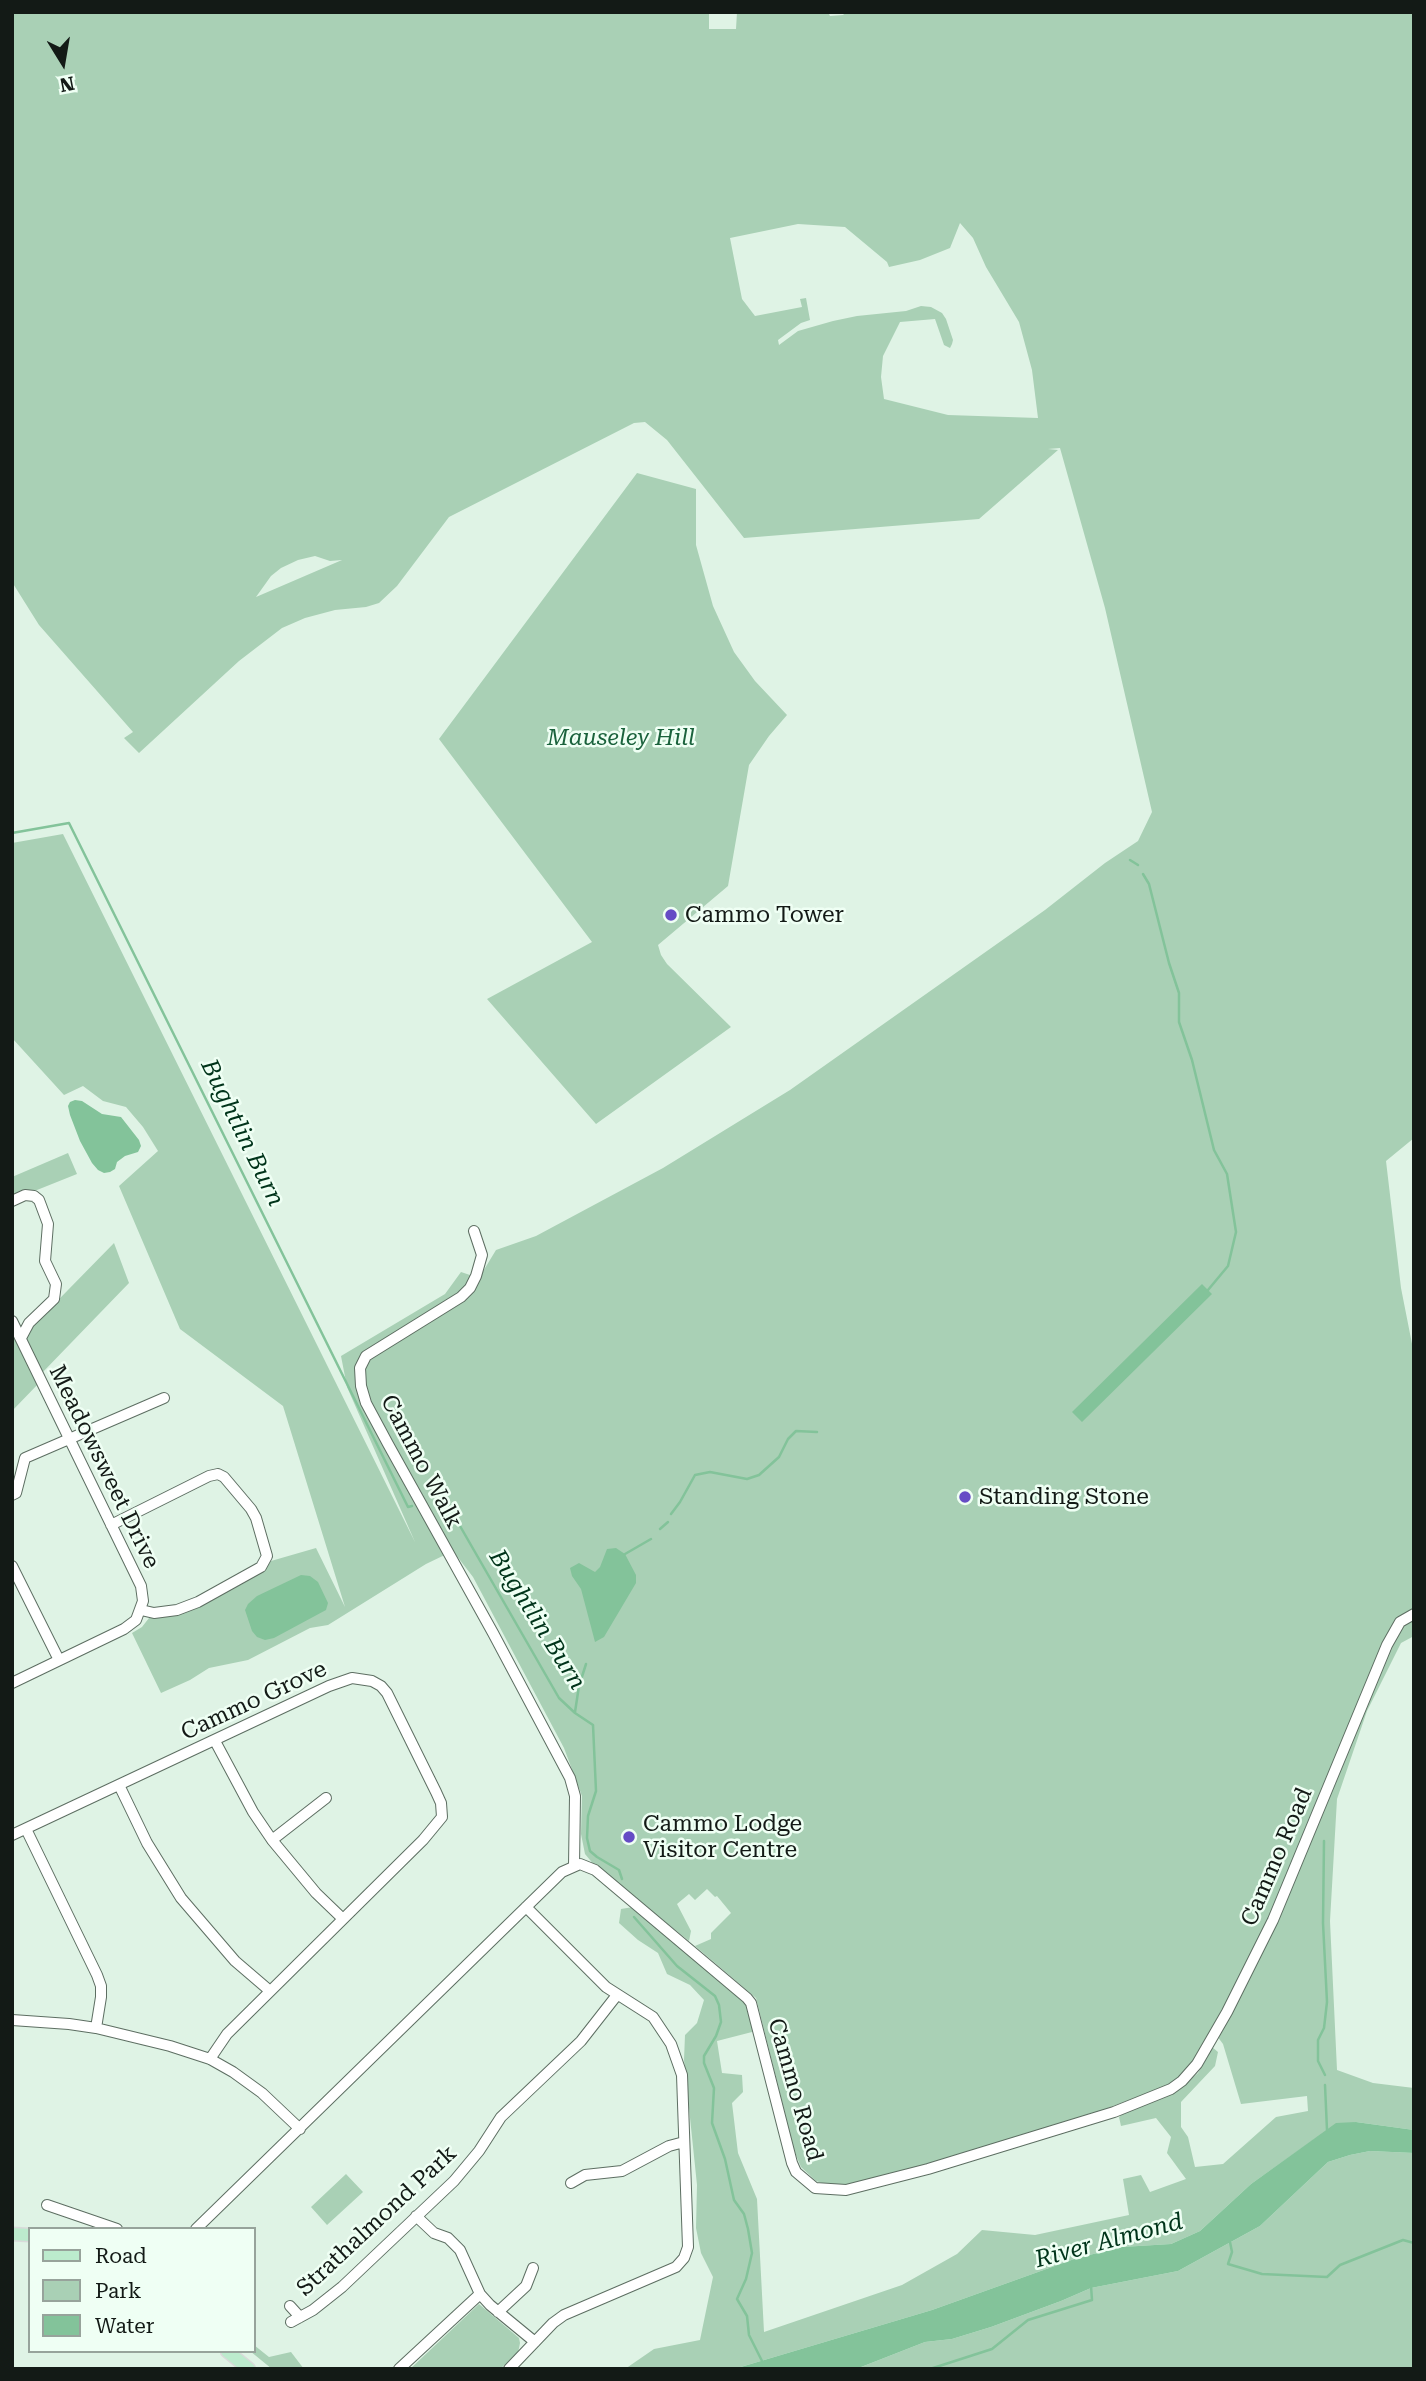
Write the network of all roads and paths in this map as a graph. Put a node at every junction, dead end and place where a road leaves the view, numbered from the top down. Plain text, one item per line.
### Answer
1 (12, 1201) edge
2 (474, 1231) dead end
3 (12, 1321) edge
4 (21, 1338) junction
5 (163, 1398) dead end
6 (69, 1438) junction
7 (12, 1495) edge
8 (111, 1525) junction
9 (12, 1566) edge
10 (141, 1611) junction
11 (1414, 1614) edge
12 (59, 1660) junction
13 (12, 1683) edge
14 (215, 1741) junction
15 (119, 1785) junction
16 (326, 1799) dead end
17 (26, 1829) junction
18 (12, 1835) edge
19 (272, 1840) junction
20 (574, 1866) junction
21 (526, 1907) junction
22 (343, 1919) junction
23 (270, 1992) junction
24 (617, 1995) junction
25 (12, 2020) edge
26 (96, 2028) junction
27 (210, 2059) junction
28 (300, 2129) junction
29 (684, 2142) junction
30 (571, 2183) dead end
31 (47, 2205) dead end
32 (416, 2216) junction
33 (111, 2227) edge
34 (199, 2227) edge
35 (533, 2267) dead end
36 (480, 2294) junction
37 (290, 2306) dead end
38 (498, 2312) junction
39 (536, 2343) junction
40 (229, 2353) edge
41 (249, 2369) edge
42 (399, 2369) edge
43 (509, 2369) edge

1 - 4 street
2 - 20 street, Cammo Walk
3 - 4 street, Meadowsweet Drive
4 - 6 street, Meadowsweet Drive
5 - 6 street
6 - 7 street
6 - 8 street, Meadowsweet Drive
8 - 10 street, Meadowsweet Drive
8 - 10 street
9 - 12 street
10 - 12 street
11 - 20 street, Cammo Road
12 - 13 street
14 - 15 street, Cammo Grove
14 - 19 street
14 - 22 street, Cammo Grove
15 - 17 street, Cammo Grove
15 - 23 street
16 - 19 street
17 - 18 street, Cammo Grove
17 - 26 street
19 - 22 street
20 - 21 street
21 - 24 street
21 - 28 street
22 - 23 street, Cammo Grove
23 - 27 street, Cammo Grove
24 - 29 street
24 - 32 street, Strathalmond Park
25 - 26 street
26 - 27 street
27 - 28 street
28 - 34 street
29 - 30 street
29 - 39 street
31 - 33 street
32 - 36 street
32 - 37 street, Strathalmond Park
35 - 38 street
36 - 38 street
36 - 42 street
38 - 39 street
39 - 43 street
40 - 41 main road

